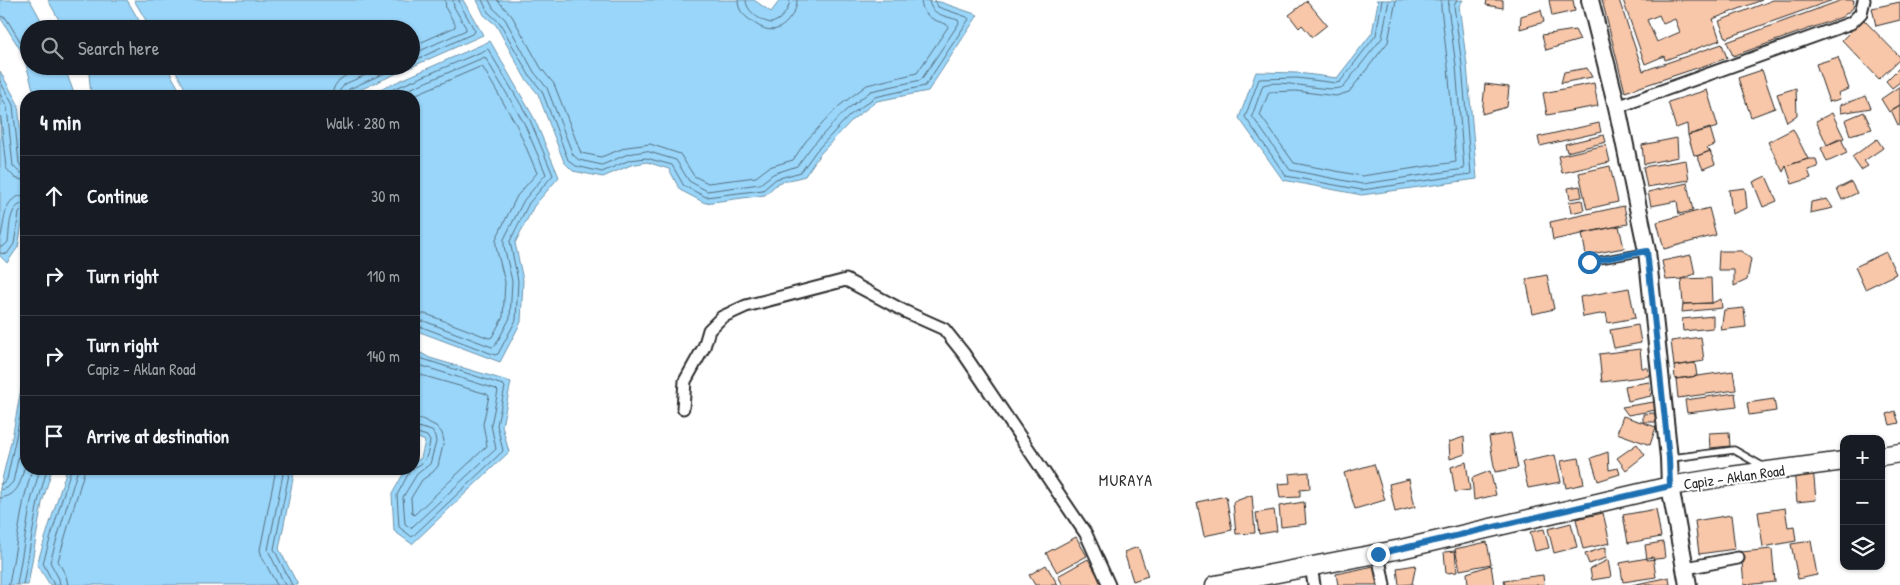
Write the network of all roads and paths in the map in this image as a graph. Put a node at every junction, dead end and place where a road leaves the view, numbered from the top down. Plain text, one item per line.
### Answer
1 (1590, 0) edge
2 (1864, 0) edge
3 (1617, 107) junction
4 (1647, 251) junction
5 (1589, 262) dead end
6 (683, 408) dead end
7 (1900, 454) edge
8 (1885, 456) edge
9 (1669, 458) junction
10 (1840, 462) edge
11 (1771, 472) junction
12 (1670, 486) junction
13 (1378, 554) junction
14 (1738, 558) dead end
15 (1311, 566) junction
16 (1686, 568) junction
17 (1109, 585) edge
18 (1215, 585) edge
19 (1314, 585) edge
20 (1384, 585) edge
21 (1688, 585) edge

1 - 3 main road
2 - 3 street
3 - 4 main road
4 - 5 lane
4 - 9 main road
6 - 17 street
7 - 8 main road
9 - 11 lane
9 - 12 main road
10 - 11 main road, Capiz – Aklan Road
11 - 12 main road, Capiz – Aklan Road
12 - 13 main road, Capiz – Aklan Road
12 - 16 main road
13 - 15 main road, Capiz – Aklan Road
13 - 20 street
14 - 16 street
15 - 18 main road, Capiz – Aklan Road
15 - 19 street
16 - 21 main road

